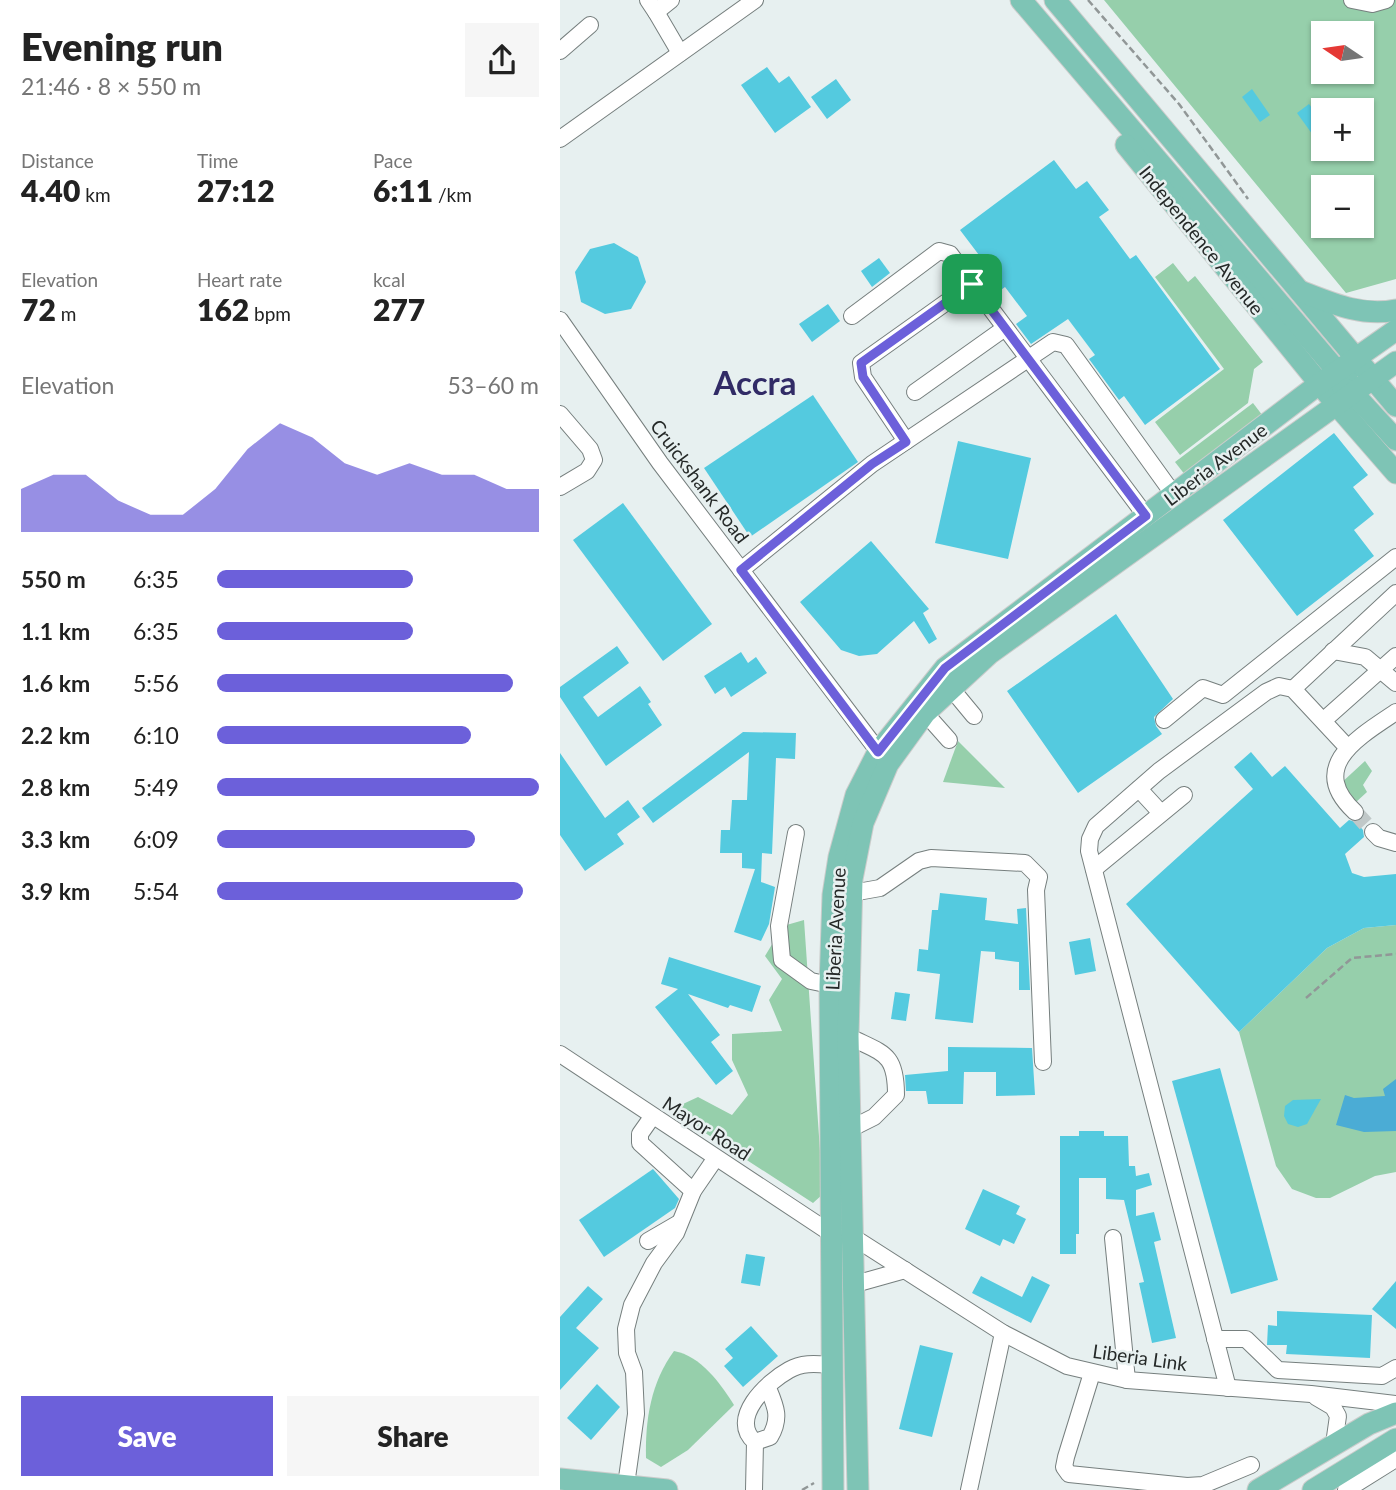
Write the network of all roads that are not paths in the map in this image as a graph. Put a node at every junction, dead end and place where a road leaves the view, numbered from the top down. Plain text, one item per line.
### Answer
1 (671, 0) edge
2 (755, 0) edge
3 (1021, 0) edge
4 (1055, 0) edge
5 (1352, 0) edge
6 (1386, 0) edge
7 (652, 6) edge
8 (734, 6) edge
9 (590, 25) dead end
10 (560, 51) edge
11 (680, 53) junction
12 (561, 136) edge
13 (972, 284) junction
14 (1295, 289) junction
15 (1396, 310) edge
16 (852, 316) dead end
17 (560, 322) edge
18 (1005, 328) junction
19 (1396, 330) edge
20 (1378, 343) junction
21 (1355, 358) junction
22 (1028, 359) junction
23 (1394, 363) edge
24 (1373, 378) junction
25 (1320, 383) junction
26 (915, 392) dead end
27 (1345, 399) junction
28 (1396, 406) edge
29 (560, 414) edge
30 (1317, 419) junction
31 (1396, 440) edge
32 (906, 442) junction
33 (1396, 473) edge
34 (560, 487) edge
35 (1174, 495) junction
36 (1146, 516) junction
37 (1396, 557) edge
38 (741, 570) junction
39 (1396, 593) edge
40 (1334, 651) junction
41 (1396, 656) edge
42 (1382, 669) junction
43 (1396, 683) edge
44 (950, 687) junction
45 (1293, 689) junction
46 (1396, 712) edge
47 (925, 713) junction
48 (974, 716) dead end
49 (1164, 720) dead end
50 (1324, 720) junction
51 (949, 740) dead end
52 (1348, 748) junction
53 (883, 758) junction
54 (1139, 789) junction
55 (1184, 795) dead end
56 (1355, 812) tunnel mouth
57 (1161, 813) junction
58 (1373, 832) tunnel mouth
59 (796, 833) dead end
60 (1396, 843) edge
61 (1094, 869) junction
62 (852, 893) junction
63 (830, 985) junction
64 (848, 1035) junction
65 (560, 1054) edge
66 (1043, 1062) dead end
67 (652, 1117) junction
68 (850, 1129) junction
69 (715, 1159) junction
70 (693, 1191) junction
71 (681, 1222) junction
72 (842, 1236) junction
73 (1113, 1238) dead end
74 (648, 1241) dead end
75 (905, 1270) junction
76 (855, 1284) junction
77 (1003, 1333) junction
78 (1215, 1339) junction
79 (832, 1365) junction
80 (1396, 1368) edge
81 (1092, 1373) junction
82 (1127, 1380) junction
83 (768, 1388) junction
84 (1228, 1388) junction
85 (1311, 1394) junction
86 (1396, 1404) edge
87 (1396, 1413) edge
88 (1394, 1440) edge
89 (755, 1442) junction
90 (1334, 1444) junction
91 (1251, 1465) dead end
92 (560, 1479) edge
93 (626, 1485) junction
94 (667, 1490) edge
95 (754, 1490) edge
96 (833, 1490) edge
97 (858, 1490) edge
98 (969, 1490) edge
99 (1258, 1490) edge
100 (1312, 1490) edge
101 (1346, 1490) edge

1 - 7 street
2 - 8 street
3 - 25 main road
4 - 14 main road, Independence Avenue
5 - 6 street
7 - 11 street
8 - 11 street
9 - 10 street
11 - 12 street
13 - 16 street
13 - 18 street
13 - 32 street
14 - 15 main road
14 - 21 main road, Independence Avenue
17 - 38 street, Cruickshank Road
18 - 22 street
18 - 26 street
19 - 20 main road, Liberia Avenue
20 - 21 main road, Liberia Avenue
20 - 23 main road
21 - 24 main road, Independence Avenue
21 - 25 main road, Liberia Avenue
22 - 32 street
22 - 35 street
22 - 36 street
23 - 24 main road, Liberia Avenue
24 - 25 main road
24 - 27 main road, Liberia Avenue
24 - 28 main road, Independence Avenue
25 - 27 main road
25 - 30 main road
25 - 35 main road, Liberia Avenue
27 - 30 main road, Liberia Avenue
27 - 31 main road
27 - 33 main road
29 - 34 street
30 - 44 main road, Liberia Avenue
32 - 38 street
35 - 36 main road, Liberia Avenue
36 - 53 main road, Liberia Avenue
37 - 49 street
38 - 53 street, Cruickshank Road
39 - 40 street
40 - 42 street
40 - 45 street
41 - 42 street
42 - 43 street
42 - 50 street
44 - 47 main road, Liberia Avenue
44 - 48 street
45 - 50 street
45 - 54 street
46 - 52 street
47 - 51 street
47 - 53 main road, Liberia Avenue
50 - 52 street
52 - 56 street
53 - 62 main road, Liberia Avenue
53 - 63 main road, Liberia Avenue
54 - 57 street
54 - 61 street
55 - 57 street
57 - 61 street
58 - 60 street
59 - 63 street
61 - 78 street
62 - 64 main road, Liberia Avenue
62 - 66 street
63 - 72 main road, Liberia Avenue
64 - 68 main road, Liberia Avenue
64 - 68 street
65 - 67 street, Mayor Road
67 - 69 street, Mayor Road
67 - 70 street
68 - 72 main road, Liberia Avenue
69 - 70 street
69 - 72 street, Mayor Road
70 - 71 street
71 - 74 street
71 - 93 street
72 - 75 street, Liberia Link
72 - 76 main road, Liberia Avenue
72 - 79 main road, Liberia Avenue
73 - 82 street
75 - 76 street
75 - 77 street, Liberia Link
76 - 97 main road, Liberia Avenue
77 - 81 street, Liberia Link
77 - 98 street
78 - 80 street
78 - 84 street
79 - 83 street
79 - 96 main road, Liberia Avenue
81 - 82 street, Liberia Link
81 - 91 street
82 - 84 street, Liberia Link
83 - 89 street
83 - 89 street
84 - 85 street, Liberia Link
85 - 86 street, Liberia Link
85 - 90 street
87 - 90 main road
88 - 100 main road
88 - 101 street
89 - 95 street
90 - 99 main road
92 - 93 main road
93 - 94 main road

